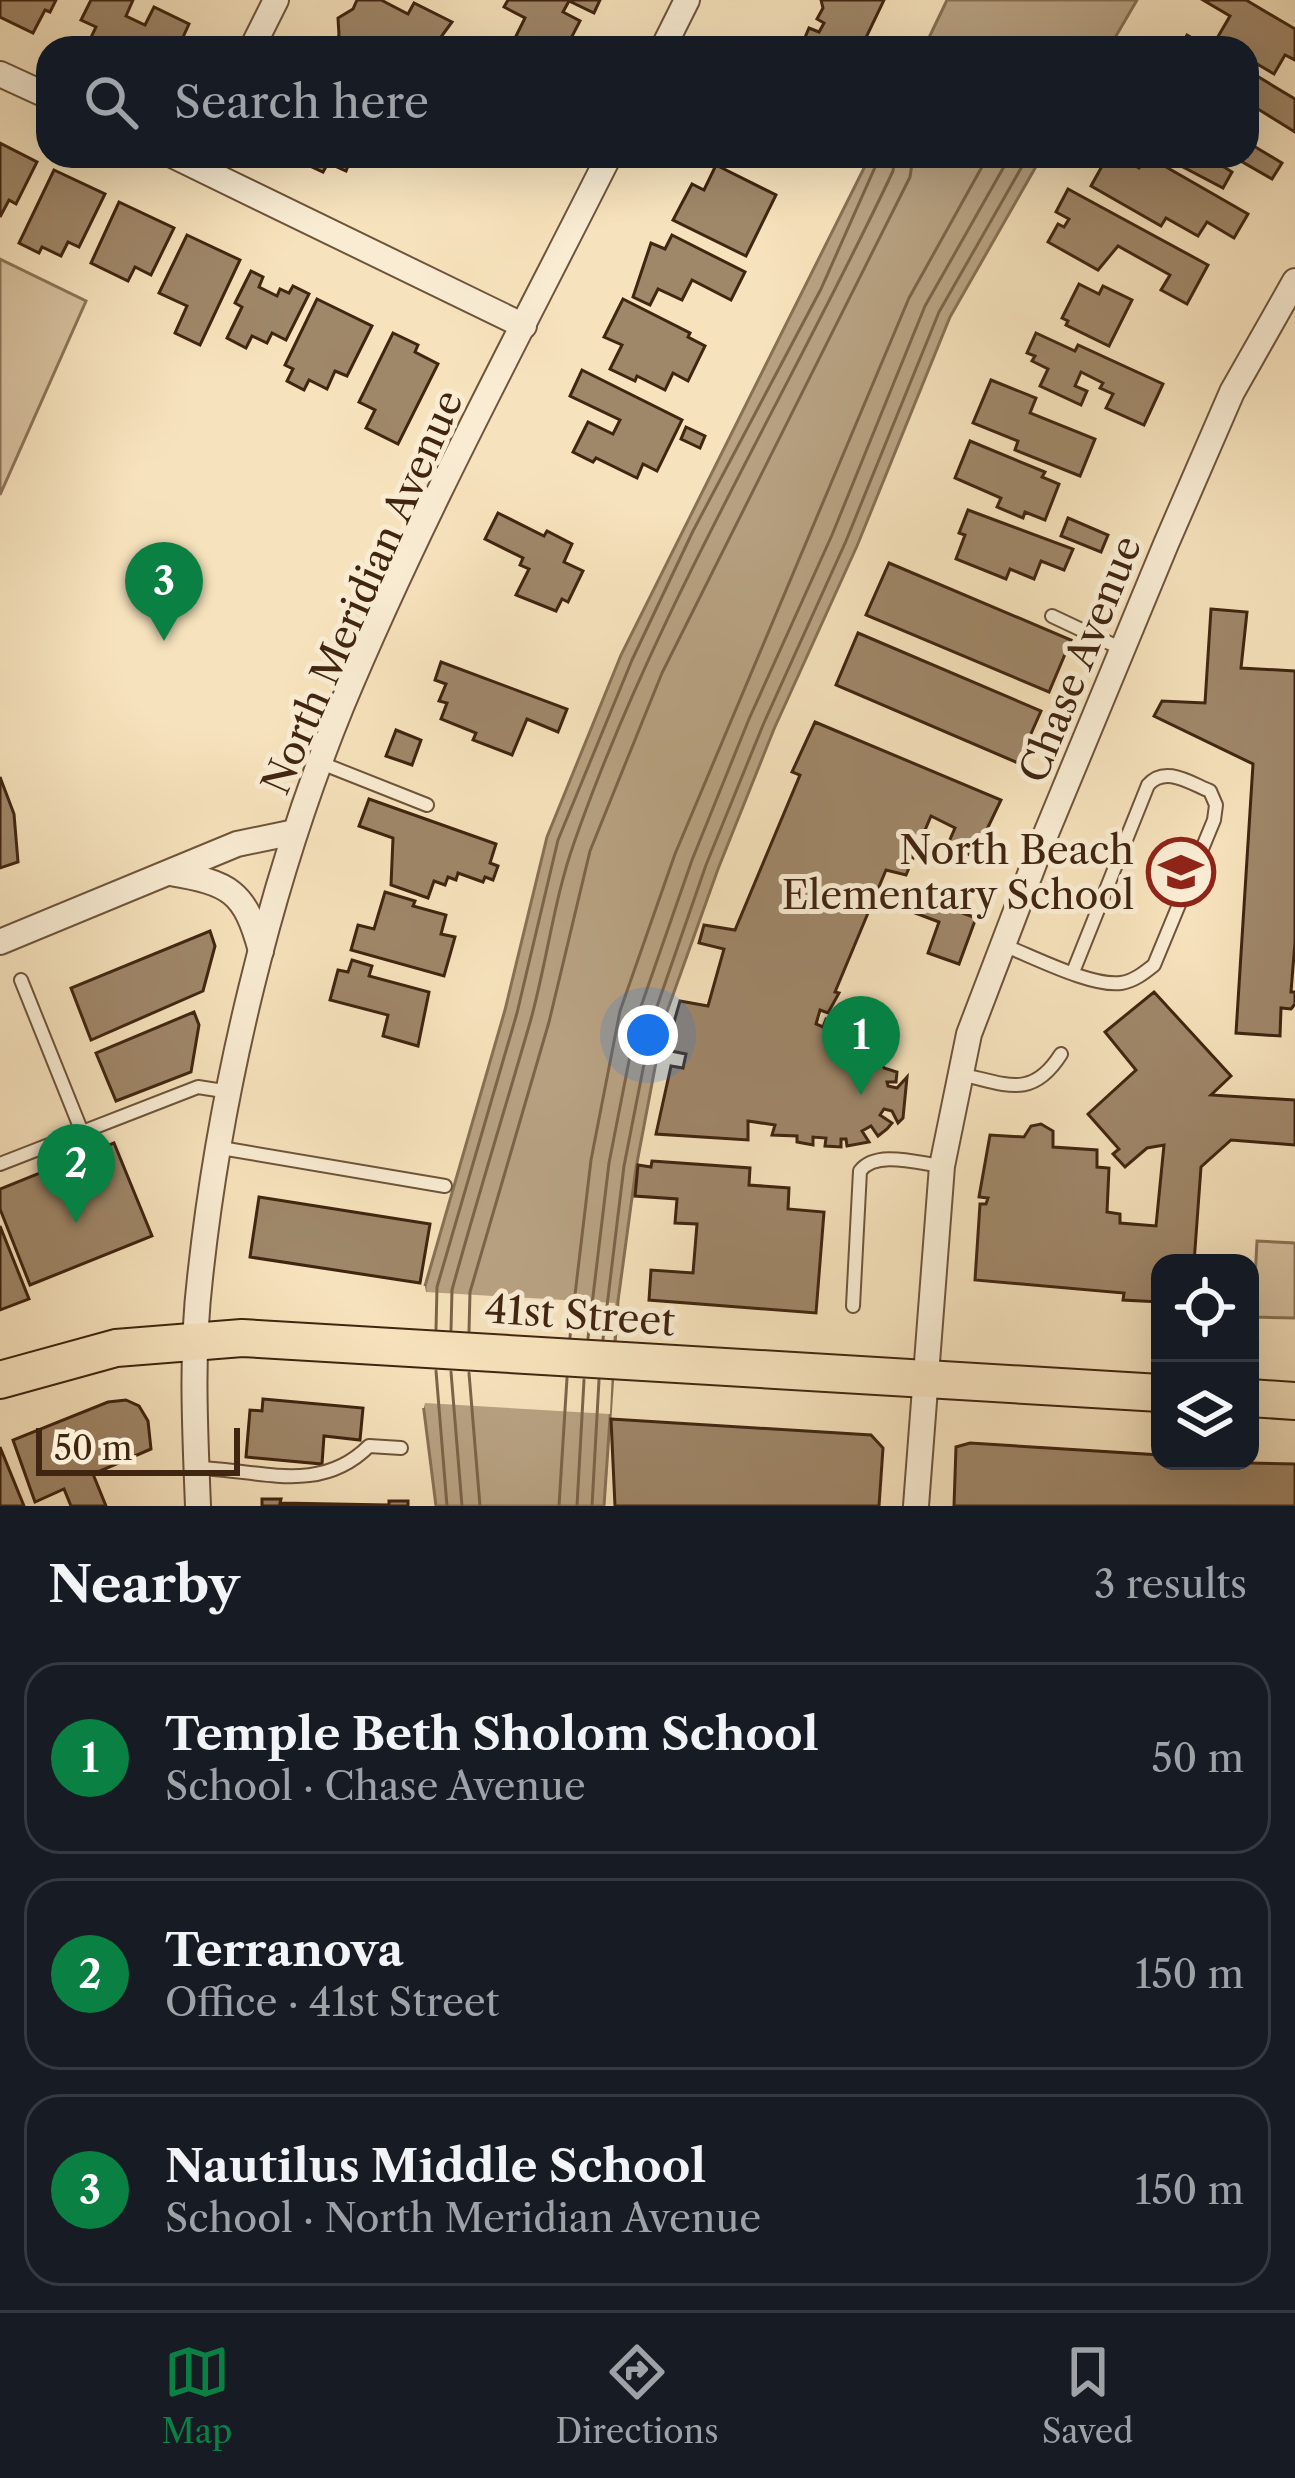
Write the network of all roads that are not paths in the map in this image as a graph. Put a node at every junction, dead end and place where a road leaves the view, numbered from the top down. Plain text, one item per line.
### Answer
1 (276, 0) edge
2 (687, 0) edge
3 (259, 36) edge
4 (669, 36) edge
5 (0, 74) edge
6 (36, 90) edge
7 (208, 168) edge
8 (603, 168) edge
9 (1295, 281) edge
10 (524, 326) junction
11 (1052, 616) dead end
12 (1123, 649) junction
13 (321, 763) junction
14 (427, 805) dead end
15 (295, 832) junction
16 (168, 872) junction
17 (0, 942) edge
18 (1003, 945) junction
19 (262, 954) junction
20 (1073, 972) junction
21 (21, 980) dead end
22 (1061, 1054) dead end
23 (959, 1074) junction
24 (230, 1092) junction
25 (82, 1132) junction
26 (221, 1148) junction
27 (2, 1159) edge
28 (942, 1166) junction
29 (445, 1186) dead end
30 (853, 1306) dead end
31 (196, 1339) junction
32 (924, 1378) junction
33 (0, 1380) edge
34 (1151, 1392) edge
35 (1259, 1399) edge
36 (1295, 1401) edge
37 (401, 1448) dead end
38 (196, 1468) junction
39 (198, 1506) edge
40 (916, 1506) edge

1 - 3 street
2 - 4 street
5 - 6 street
7 - 10 street
8 - 10 street, North Meridian Avenue
9 - 12 street, Chase Avenue
10 - 13 street, North Meridian Avenue
11 - 12 lane
12 - 18 street, Chase Avenue
13 - 14 lane
13 - 15 street, North Meridian Avenue
15 - 16 street
15 - 19 street, North Meridian Avenue
16 - 17 street
16 - 19 street
18 - 20 lane
18 - 23 street, Chase Avenue
19 - 24 street, North Meridian Avenue
20 - 20 lane
21 - 25 lane
22 - 23 lane
23 - 28 street, Chase Avenue
24 - 25 lane
24 - 26 street, North Meridian Avenue
25 - 27 lane
26 - 29 lane
26 - 31 street, North Meridian Avenue
28 - 30 lane
28 - 32 street, Chase Avenue
31 - 32 main road, 41st Street
31 - 33 main road, 41st Street
31 - 38 street, North Meridian Avenue
32 - 34 main road, 41st Street
32 - 40 street, Chase Avenue
35 - 36 main road
37 - 38 lane
38 - 39 street, North Meridian Avenue

